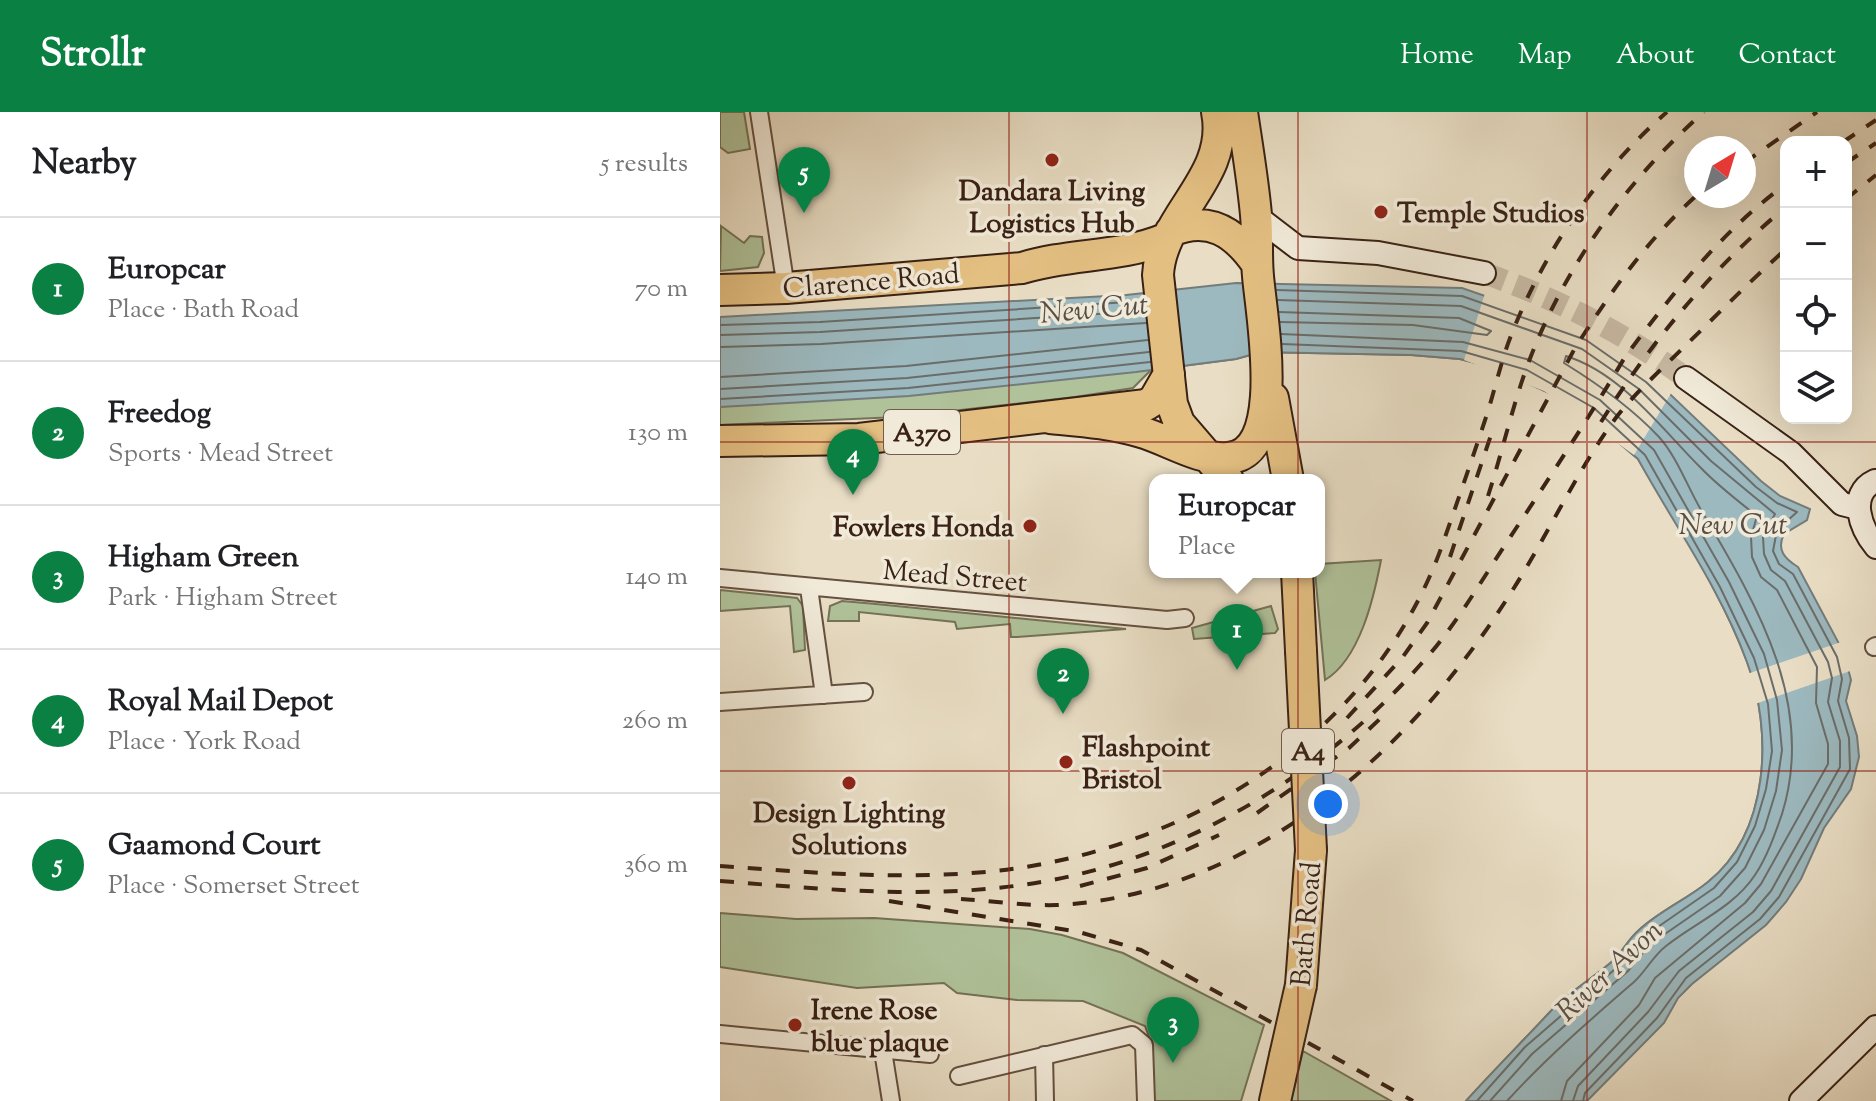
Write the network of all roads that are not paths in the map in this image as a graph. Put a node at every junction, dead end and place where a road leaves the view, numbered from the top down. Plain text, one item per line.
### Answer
1 (759, 112) edge
2 (1217, 112) edge
3 (1242, 112) edge
4 (1256, 216) junction
5 (1168, 235) junction
6 (1022, 268) junction
7 (1257, 270) junction
8 (1484, 273) tunnel mouth
9 (1152, 284) junction
10 (786, 288) junction
11 (720, 290) edge
12 (1686, 378) tunnel mouth
13 (1167, 382) junction
14 (1267, 384) junction
15 (1050, 418) junction
16 (1179, 423) junction
17 (720, 441) edge
18 (1205, 456) junction
19 (1222, 474) edge
20 (1287, 474) edge
21 (1875, 481) edge
22 (1858, 508) junction
23 (1876, 547) edge
24 (720, 578) edge
25 (1282, 578) edge
26 (1297, 578) edge
27 (809, 588) junction
28 (1185, 618) dead end
29 (1301, 643) junction
30 (864, 692) dead end
31 (824, 695) junction
32 (720, 702) edge
33 (1876, 1027) edge
34 (720, 1034) edge
35 (883, 1051) junction
36 (930, 1054) dead end
37 (1044, 1055) junction
38 (1283, 1062) junction
39 (959, 1076) dead end
40 (891, 1101) edge
41 (1045, 1101) edge
42 (1146, 1101) edge
43 (1265, 1101) edge
44 (1275, 1101) edge
45 (1801, 1101) edge

1 - 10 street
2 - 5 highway
3 - 4 highway
4 - 7 highway
4 - 8 street
5 - 6 highway, Clarence Road
5 - 7 highway, Clarence Road
5 - 9 highway
6 - 9 highway, Clarence Road
6 - 10 highway, Clarence Road
7 - 14 highway
9 - 13 highway
10 - 11 highway, Clarence Road
12 - 22 street
13 - 15 highway, A370
13 - 16 highway
14 - 16 highway
14 - 18 highway
14 - 20 highway
15 - 17 highway, A370
15 - 18 highway, A370
16 - 18 highway
18 - 19 highway
21 - 22 street
22 - 23 street
24 - 27 street, Mead Street
25 - 29 highway, Bath Road / A4
26 - 29 highway, Bath Road / A4
27 - 28 street, Mead Street
27 - 31 street
29 - 38 highway, Bath Road / A4, bridge
30 - 31 street
31 - 32 street
33 - 45 street
34 - 35 street
35 - 36 street
35 - 40 street
37 - 39 street
37 - 41 street
37 - 42 street
38 - 43 highway, Bath Road / A4
38 - 44 highway, Bath Road / A4

